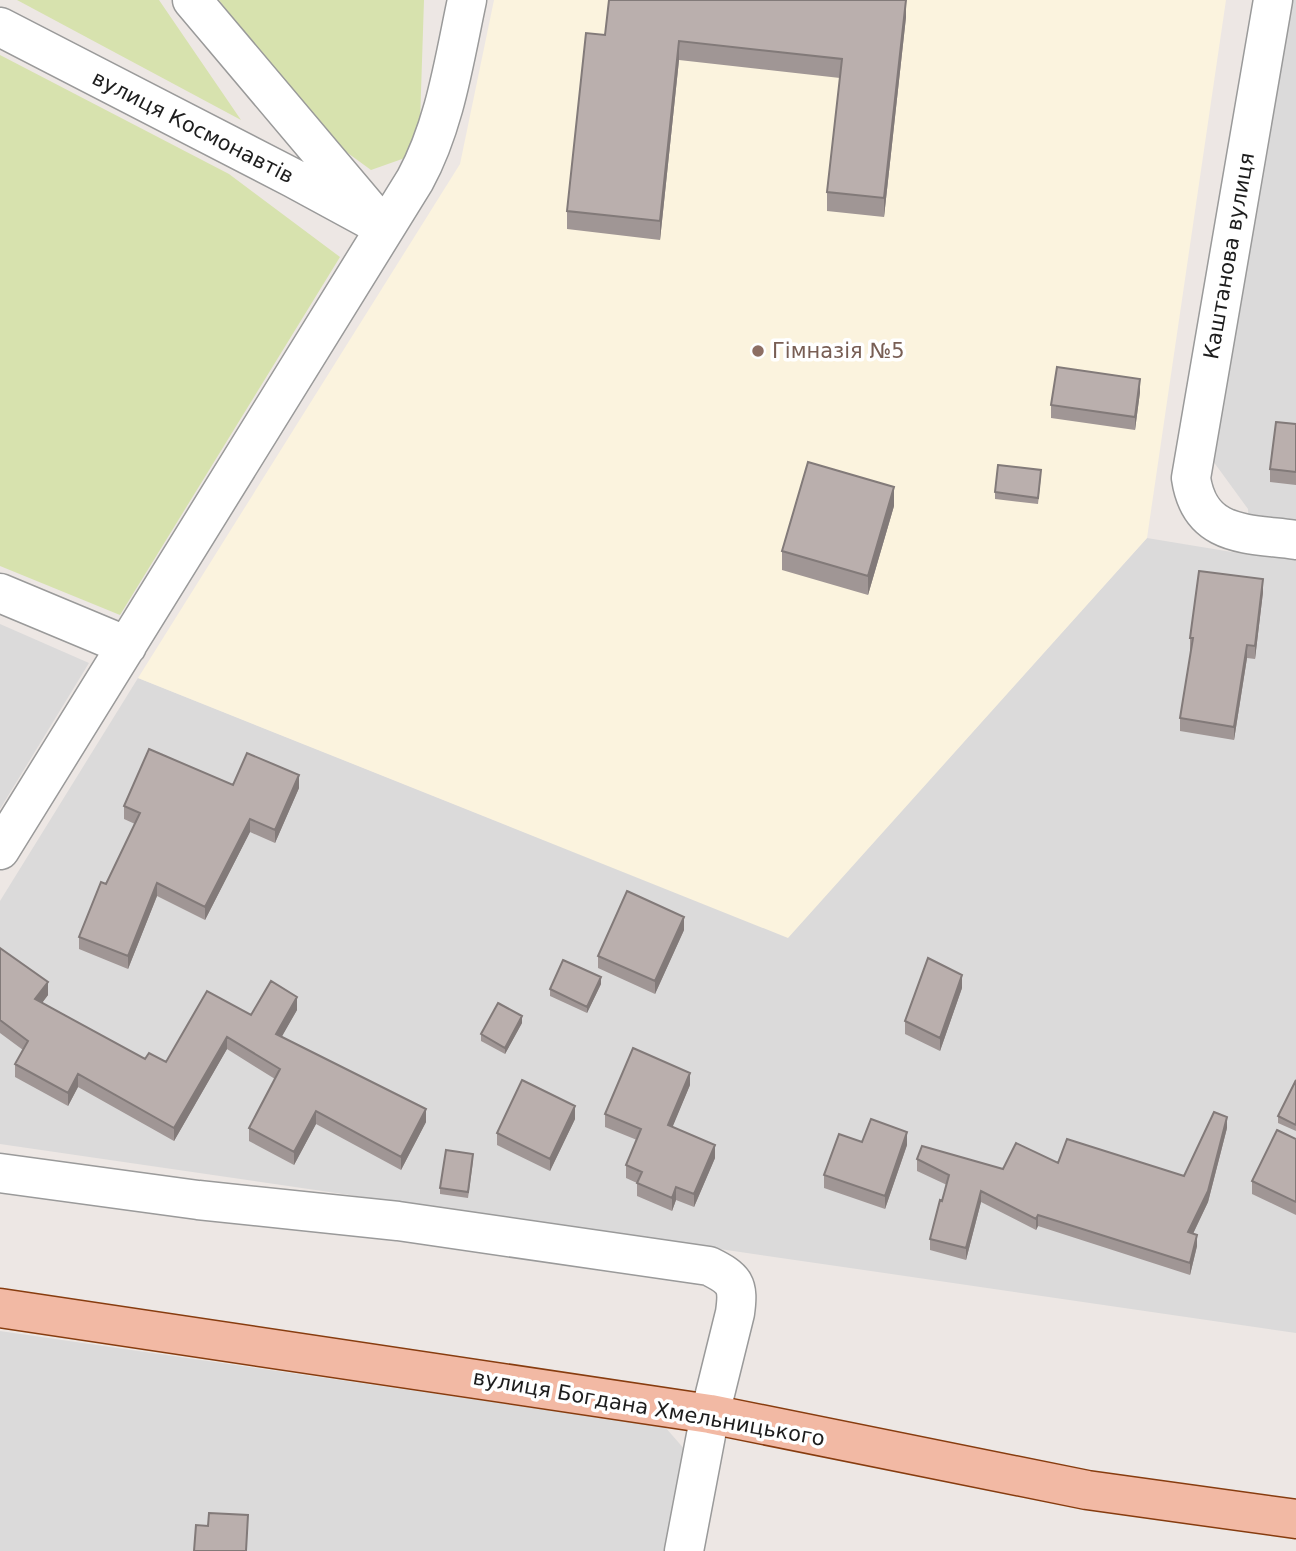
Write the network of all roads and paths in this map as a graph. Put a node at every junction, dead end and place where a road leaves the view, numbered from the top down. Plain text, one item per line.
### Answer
1 (192, 0) edge
2 (467, 0) edge
3 (1273, 0) edge
4 (0, 27) edge
5 (385, 228) junction
6 (1296, 540) edge
7 (0, 593) edge
8 (127, 646) junction
9 (0, 850) edge
10 (0, 1173) edge
11 (0, 1308) edge
12 (710, 1414) junction
13 (1296, 1519) edge
14 (684, 1551) edge

1 - 5 street
2 - 5 street
3 - 6 street, Каштанова вулиця
4 - 5 street, вулиця Космонавтів
5 - 8 street
7 - 8 street
8 - 9 street
10 - 12 street
11 - 12 main road, вулиця Богдана Хмельницького
12 - 13 main road, вулиця Богдана Хмельницького
12 - 14 street

